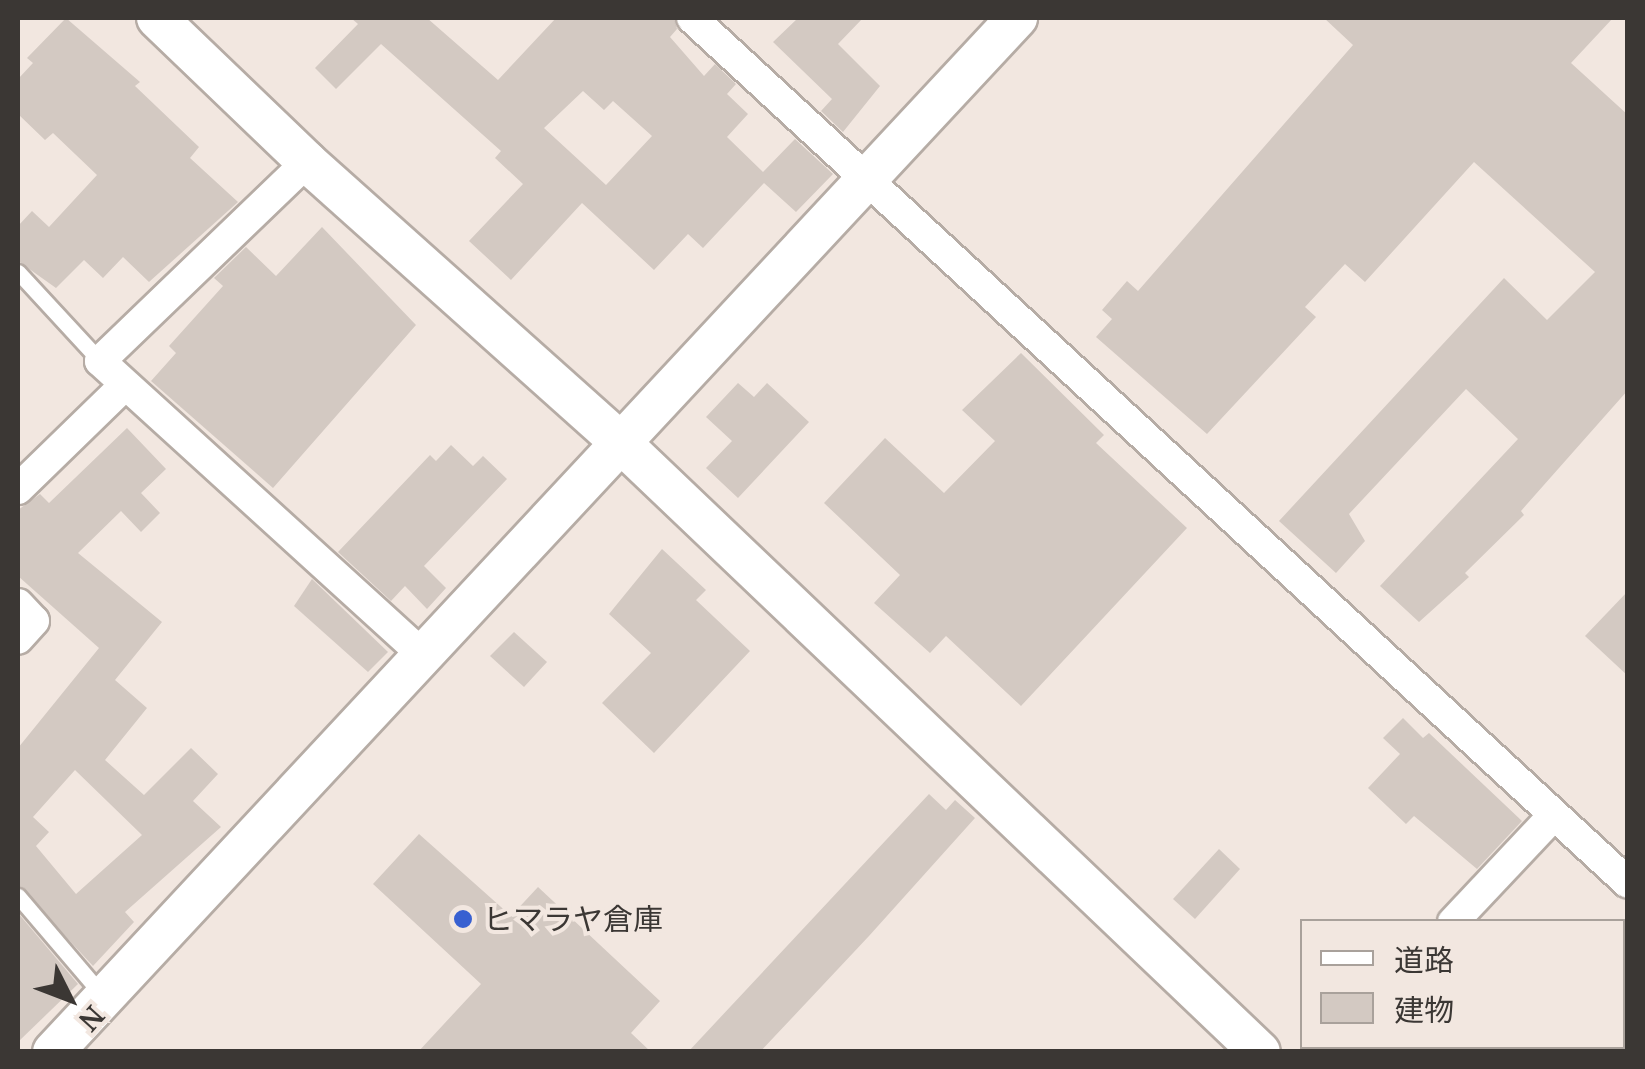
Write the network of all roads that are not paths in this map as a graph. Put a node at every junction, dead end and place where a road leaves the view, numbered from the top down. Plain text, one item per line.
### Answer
1 (157, 18) edge
2 (1016, 18) edge
3 (713, 24) edge
4 (307, 162) junction
5 (866, 177) junction
6 (18, 272) edge
7 (100, 360) junction
8 (124, 386) junction
9 (620, 442) junction
10 (18, 488) edge
11 (18, 604) edge
12 (18, 638) edge
13 (422, 654) junction
14 (1554, 815) junction
15 (1628, 883) edge
16 (18, 896) edge
17 (1456, 919) edge
18 (104, 997) junction
19 (61, 1049) edge
20 (1260, 1052) edge

1 - 4 street
2 - 5 street
3 - 5 street
4 - 7 street
4 - 9 street
5 - 9 street
5 - 14 street
6 - 7 lane
7 - 8 street
8 - 10 street
8 - 13 street
9 - 13 street
9 - 20 street
11 - 12 street
13 - 18 street
14 - 15 street
14 - 17 street
16 - 18 lane
18 - 19 street

